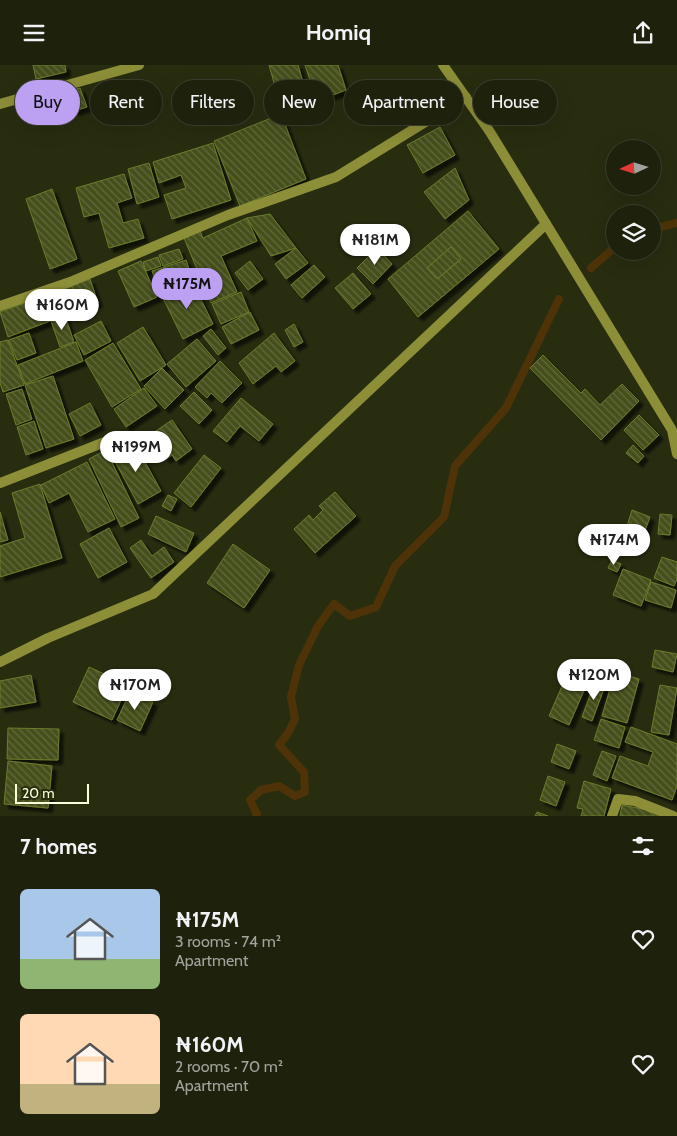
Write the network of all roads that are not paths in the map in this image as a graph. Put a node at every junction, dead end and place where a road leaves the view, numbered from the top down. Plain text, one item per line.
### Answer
1 (139, 65) edge
2 (443, 65) edge
3 (466, 97) junction
4 (0, 103) edge
5 (546, 224) junction
6 (0, 305) edge
7 (674, 431) edge
8 (115, 438) dead end
9 (677, 454) edge
10 (0, 483) edge
11 (0, 662) edge
12 (612, 816) edge
13 (673, 816) edge

1 - 4 street
2 - 3 street
3 - 5 street
3 - 6 street
5 - 7 street
5 - 11 street
7 - 9 street
8 - 10 street
12 - 13 street

